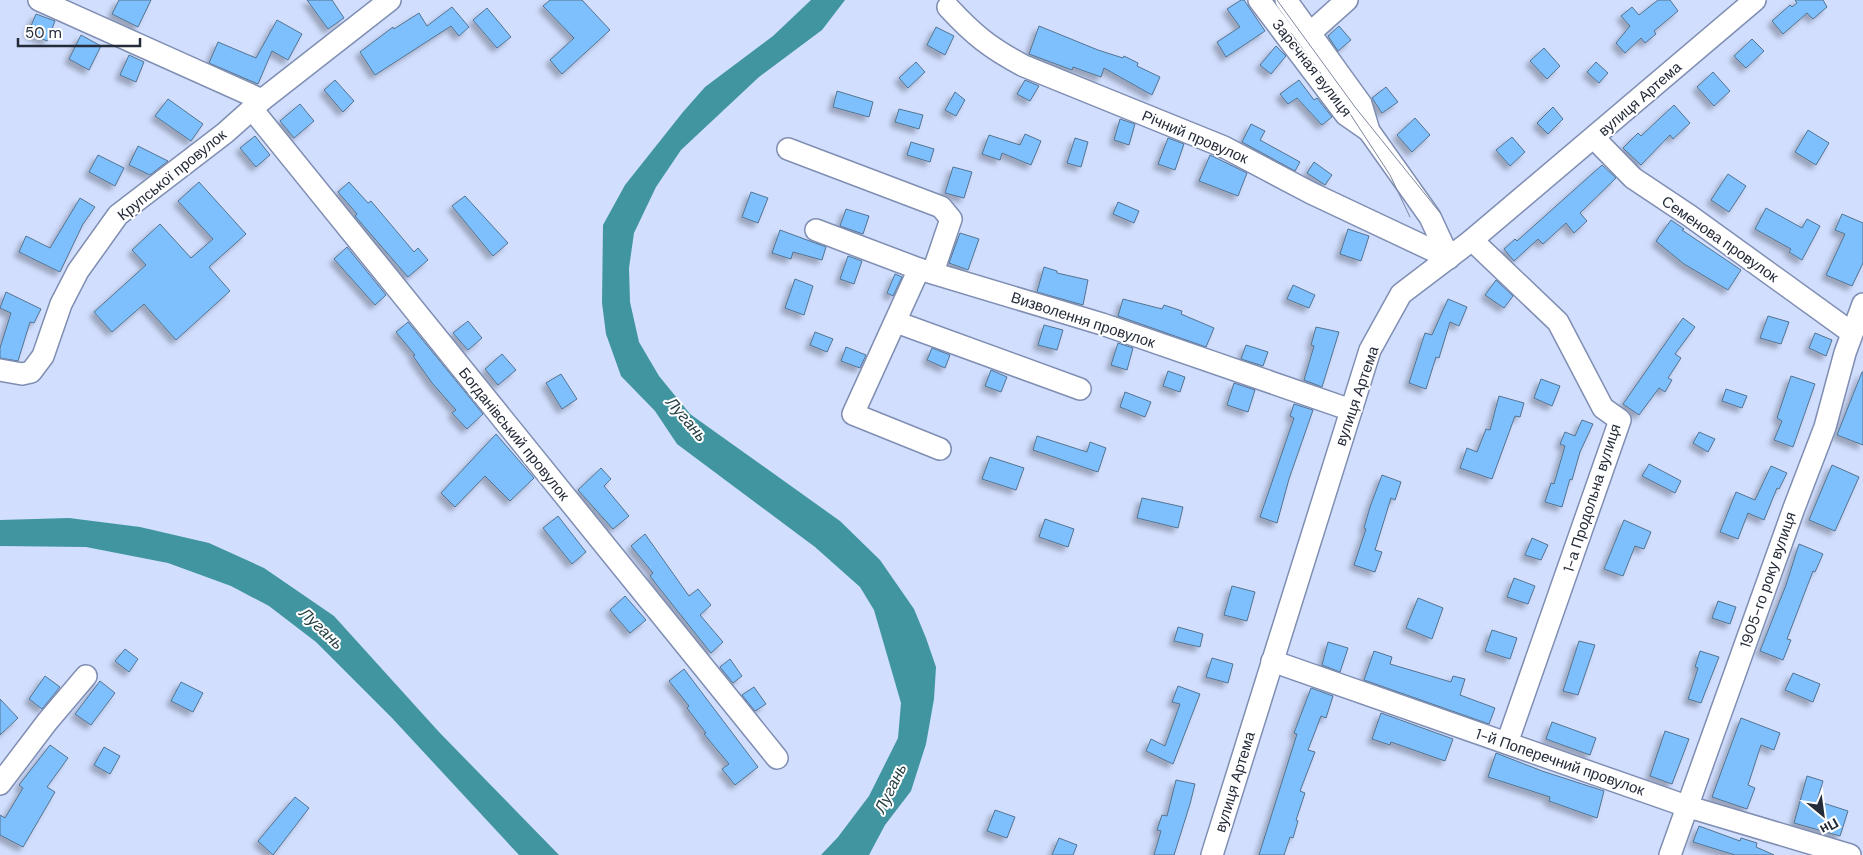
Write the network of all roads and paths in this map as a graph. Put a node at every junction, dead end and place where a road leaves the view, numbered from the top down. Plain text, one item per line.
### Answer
1 (39, 0) edge
2 (390, 0) edge
3 (1260, 0) edge
4 (1286, 0) edge
5 (1347, 0) edge
6 (1755, 0) edge
7 (948, 7) dead end
8 (1310, 33) junction
9 (257, 105) junction
10 (1369, 130) junction
11 (1594, 138) junction
12 (788, 149) dead end
13 (816, 230) dead end
14 (1472, 240) junction
15 (1449, 258) junction
16 (926, 270) junction
17 (1863, 304) edge
18 (896, 322) junction
19 (1852, 333) junction
20 (1854, 357) edge
21 (0, 370) edge
22 (1080, 389) dead end
23 (1351, 410) junction
24 (940, 449) dead end
25 (1272, 661) junction
26 (86, 676) dead end
27 (1507, 743) junction
28 (777, 758) dead end
29 (0, 784) edge
30 (1689, 807) junction
31 (1212, 855) edge
32 (1670, 855) edge
33 (1850, 855) edge

1 - 9 street, Богданівський провулок
2 - 9 street, Крупської провулок
3 - 10 street, Зарєчная вулиця
4 - 8 street, Зарєчная вулиця
5 - 8 street
6 - 11 street, вулиця Артема
7 - 15 street, Річний провулок
8 - 10 street, Зарєчная вулиця
9 - 21 street, Крупської провулок
9 - 28 street, Богданівський провулок
10 - 15 street, Зарєчная вулиця
11 - 14 street, вулиця Артема
11 - 19 street, Семенова провулок
12 - 16 street
13 - 16 street, Визволення провулок
14 - 15 street, вулиця Артема
14 - 27 street, 1-а Продольна вулиця
15 - 23 street, вулиця Артема
16 - 18 street
16 - 23 street, Визволення провулок
17 - 19 street, 1905-го року вулиця
18 - 22 street
18 - 24 street
19 - 20 street, 1905-го року вулиця
20 - 30 street, 1905-го року вулиця
23 - 25 street, вулиця Артема
25 - 27 street, 1-й Поперечний провулок
25 - 31 street, вулиця Артема
26 - 29 street
27 - 30 street, 1-й Поперечний провулок
30 - 32 street, 1905-го року вулиця
30 - 33 street, 1-й Поперечний провулок

